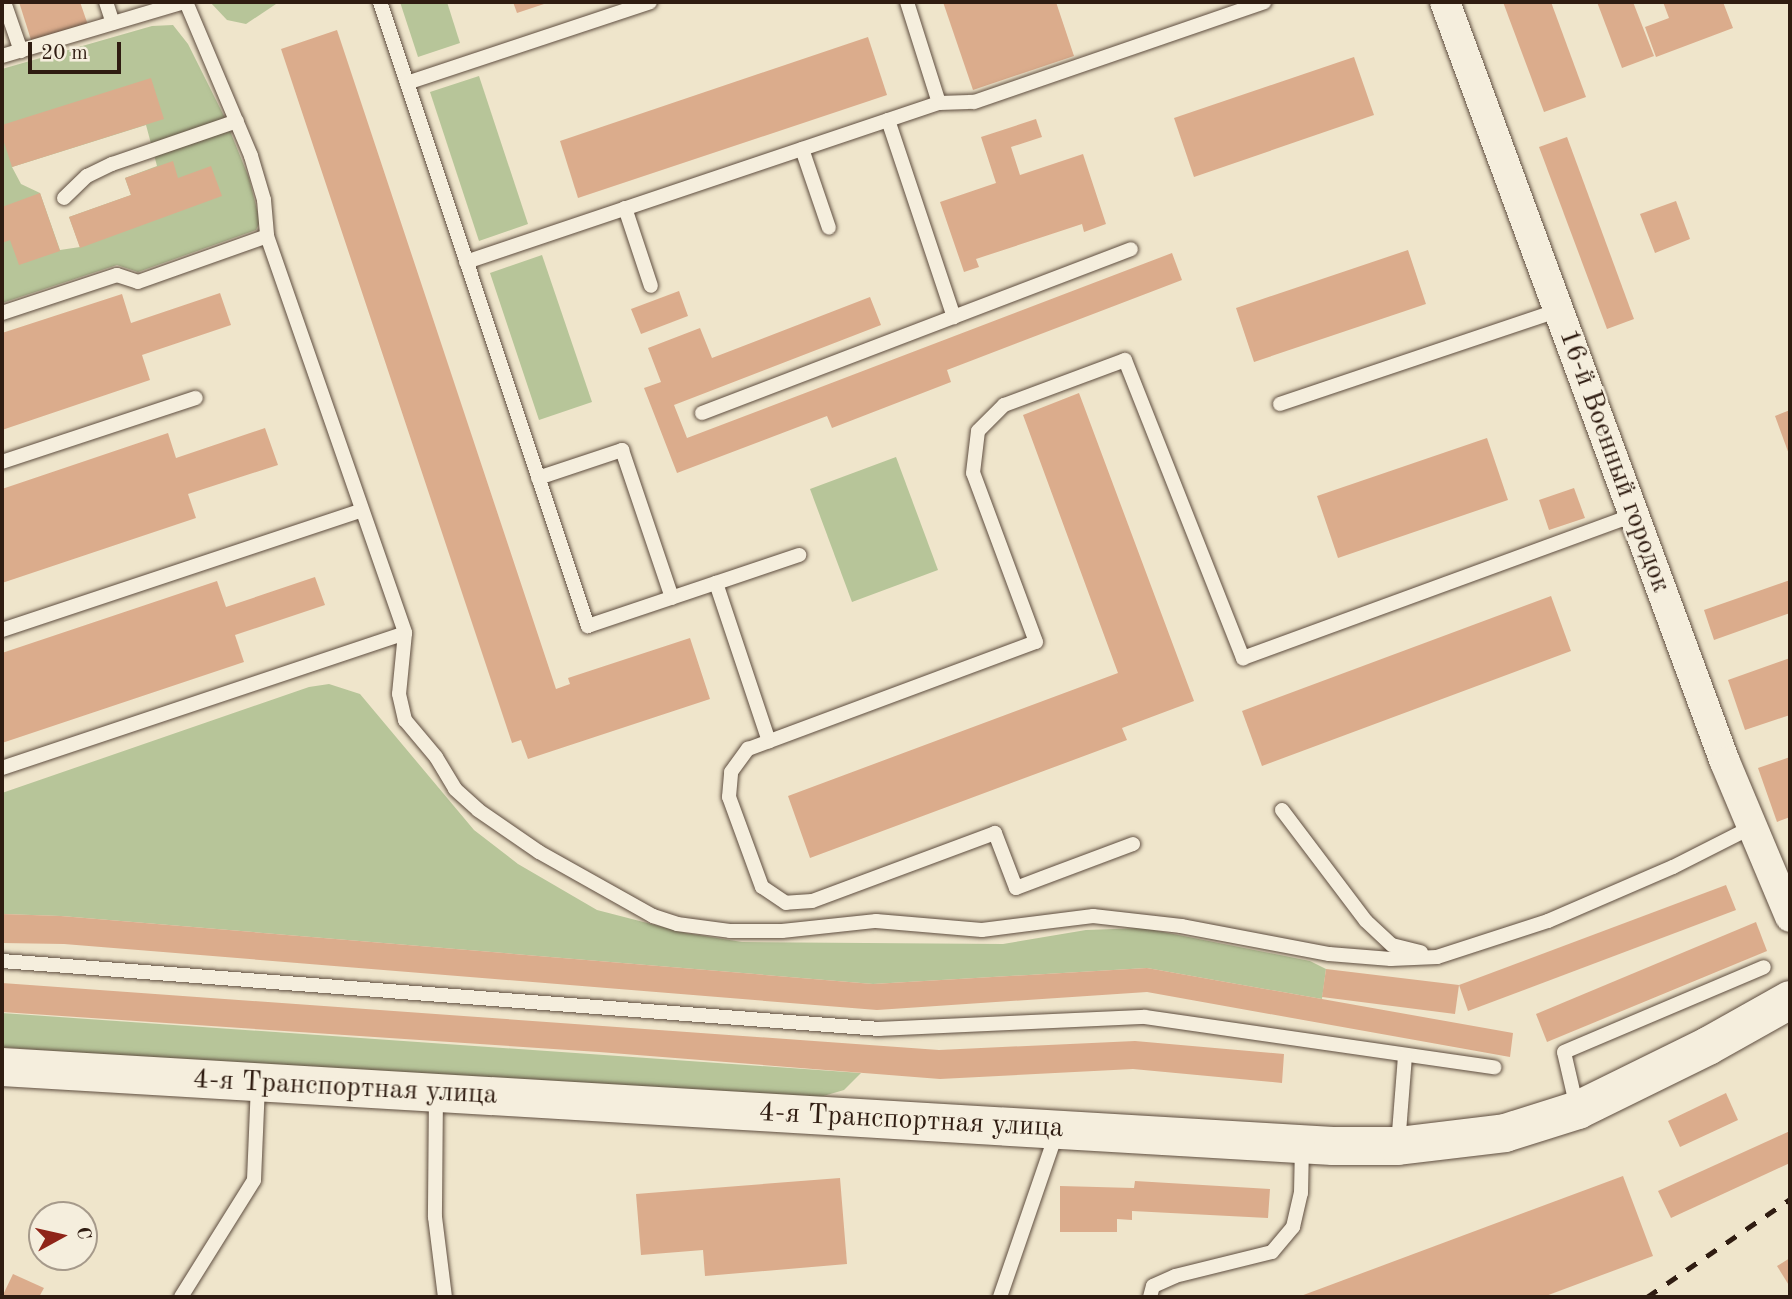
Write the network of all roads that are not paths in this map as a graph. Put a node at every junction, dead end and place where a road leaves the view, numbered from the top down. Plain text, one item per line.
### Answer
1 (4, 2) edge
2 (106, 2) edge
3 (185, 2) edge
4 (380, 2) edge
5 (650, 2) edge
6 (907, 2) edge
7 (1264, 2) edge
8 (1445, 2) edge
9 (113, 23) junction
10 (21, 51) junction
11 (2, 56) edge
12 (407, 83) junction
13 (939, 103) junction
14 (888, 120) junction
15 (237, 121) junction
16 (802, 149) junction
17 (64, 198) dead end
18 (625, 208) junction
19 (829, 228) dead end
20 (267, 236) junction
21 (1131, 249) dead end
22 (466, 262) junction
23 (651, 286) dead end
24 (1559, 310) junction
25 (2, 313) edge
26 (954, 317) junction
27 (195, 398) dead end
28 (1280, 404) dead end
29 (702, 413) dead end
30 (2, 462) edge
31 (538, 478) junction
32 (362, 510) junction
33 (1634, 514) junction
34 (799, 555) dead end
35 (716, 583) junction
36 (672, 598) junction
37 (2, 630) edge
38 (405, 633) junction
39 (769, 741) junction
40 (2, 768) edge
41 (1282, 810) dead end
42 (1752, 827) junction
43 (1132, 844) dead end
44 (1790, 917) edge
45 (1437, 957) junction
46 (2, 961) edge
47 (1764, 967) dead end
48 (1790, 1000) edge
49 (1405, 1056) junction
50 (2, 1067) edge
51 (1493, 1067) dead end
52 (258, 1082) junction
53 (436, 1093) junction
54 (1578, 1110) junction
55 (1058, 1130) junction
56 (1302, 1144) junction
57 (1398, 1146) junction
58 (181, 1297) edge
59 (445, 1297) edge
60 (1000, 1297) edge
61 (1150, 1297) edge

1 - 10 lane
2 - 9 lane
3 - 9 lane
3 - 15 lane
4 - 12 lane
5 - 12 lane
6 - 13 lane
7 - 13 lane
8 - 24 street, 16-й Военный городок
9 - 10 lane
10 - 11 lane
12 - 22 lane
13 - 14 lane
14 - 16 lane
14 - 26 lane
15 - 17 lane
15 - 20 lane
16 - 18 lane
16 - 19 lane
18 - 22 lane
18 - 23 lane
20 - 25 lane
20 - 32 lane
21 - 26 lane
22 - 31 lane
24 - 28 lane
24 - 33 street, 16-й Военный городок
26 - 29 lane
27 - 30 lane
31 - 36 lane
31 - 36 lane
32 - 37 lane
32 - 38 lane
33 - 39 lane
33 - 42 street, 16-й Военный городок
34 - 35 lane
35 - 36 lane
35 - 39 lane
38 - 40 lane
38 - 45 lane
39 - 43 lane
41 - 45 lane
42 - 44 street, 16-й Военный городок
42 - 45 lane
46 - 49 lane
47 - 54 lane
48 - 54 main road, 4-я Транспортная улица
49 - 51 lane
49 - 57 lane
50 - 52 main road, 4-я Транспортная улица
52 - 53 main road, 4-я Транспортная улица
52 - 58 lane
53 - 55 main road, 4-я Транспортная улица
53 - 59 lane
54 - 57 main road, 4-я Транспортная улица
55 - 56 main road, 4-я Транспортная улица
55 - 60 lane
56 - 57 main road, 4-я Транспортная улица
56 - 61 lane

